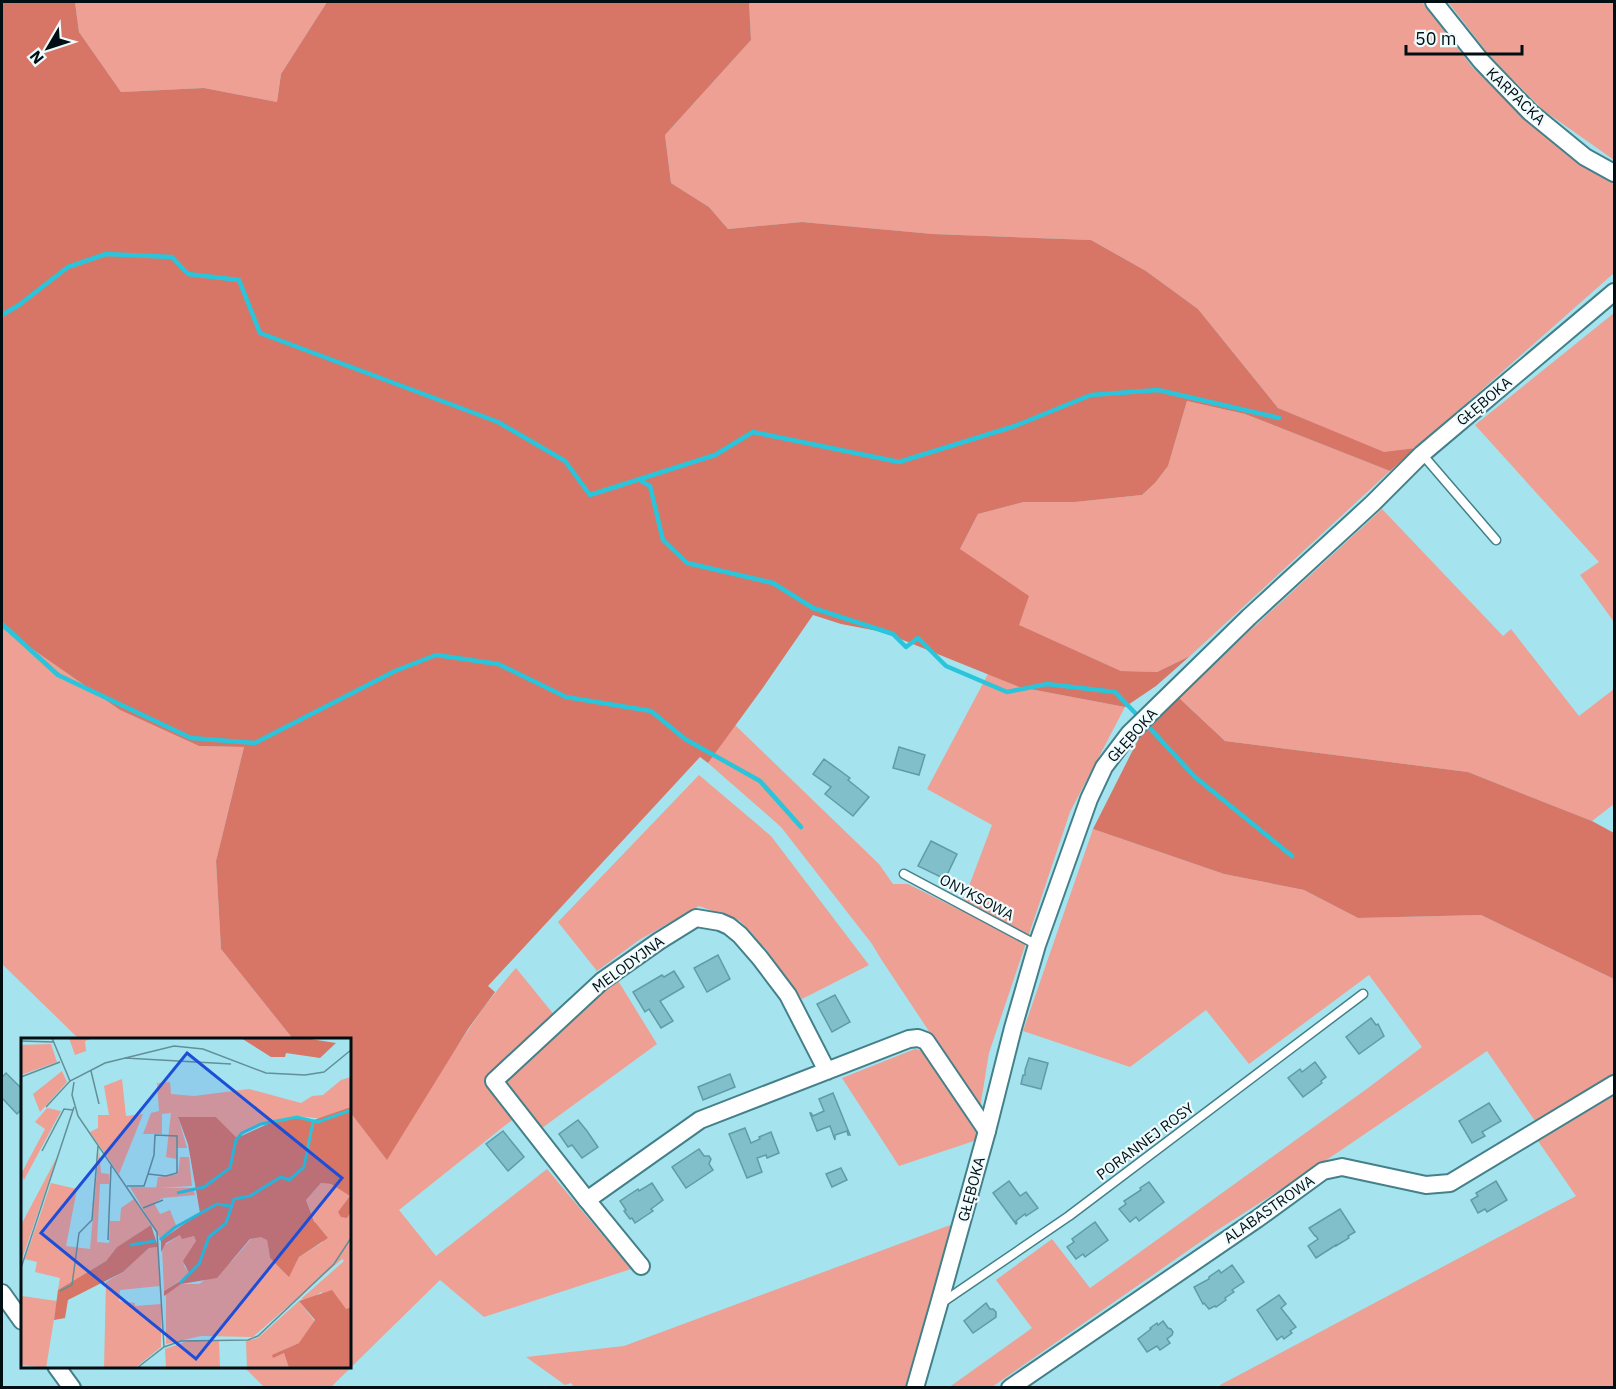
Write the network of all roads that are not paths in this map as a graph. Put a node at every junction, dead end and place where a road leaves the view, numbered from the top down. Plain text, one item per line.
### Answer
1 (1434, 2) edge
2 (1614, 173) edge
3 (1614, 292) edge
4 (1422, 454) junction
5 (1496, 540) dead end
6 (904, 874) dead end
7 (1037, 945) junction
8 (1363, 994) dead end
9 (827, 1071) junction
10 (1614, 1084) edge
11 (987, 1131) junction
12 (587, 1200) junction
13 (641, 1266) dead end
14 (2, 1293) edge
15 (939, 1305) junction
16 (21, 1320) edge
17 (57, 1368) edge
18 (72, 1388) edge
19 (915, 1388) edge
20 (1010, 1388) edge

1 - 2 street, KARPACKA
3 - 4 street, GŁĘBOKA
4 - 5 lane
4 - 7 street, GŁĘBOKA
6 - 7 lane, ONYKSOWA
7 - 11 street, GŁĘBOKA
8 - 15 lane, PORANNEJ ROSY
9 - 11 street
9 - 12 street
9 - 12 street, MELODYJNA
10 - 20 street, ALABASTROWA
11 - 15 street, GŁĘBOKA
12 - 13 street, MELODYJNA
14 - 16 street
15 - 19 street, GŁĘBOKA
17 - 18 street

